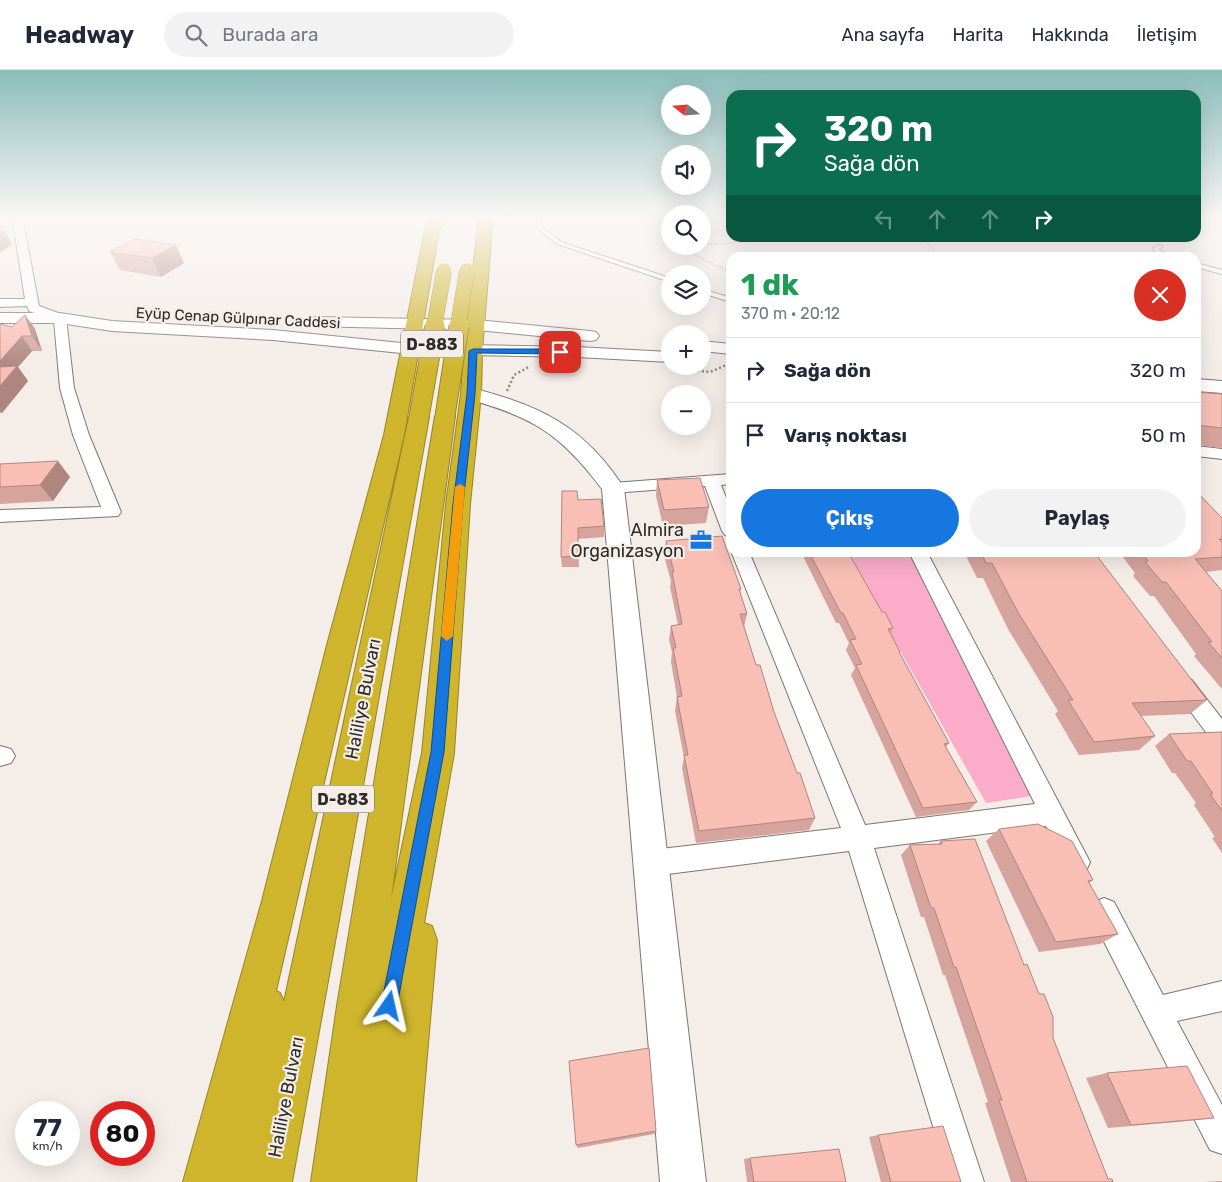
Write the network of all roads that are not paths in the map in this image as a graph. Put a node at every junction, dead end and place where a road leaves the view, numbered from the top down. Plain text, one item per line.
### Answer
1 (26, 268) edge
2 (425, 268) edge
3 (446, 268) edge
4 (467, 268) edge
5 (481, 268) edge
6 (634, 268) edge
7 (1207, 268) edge
8 (1222, 272) edge
9 (661, 277) edge
10 (711, 294) edge
11 (726, 298) edge
12 (0, 302) edge
13 (32, 305) junction
14 (0, 309) edge
15 (0, 318) edge
16 (60, 318) junction
17 (413, 336) junction
18 (475, 338) junction
19 (661, 344) edge
20 (711, 347) edge
21 (726, 348) edge
22 (711, 361) edge
23 (661, 362) edge
24 (726, 362) edge
25 (1201, 385) edge
26 (1222, 387) edge
27 (471, 394) junction
28 (1201, 397) edge
29 (1222, 399) edge
30 (432, 417) junction
31 (1201, 452) edge
32 (1222, 454) edge
33 (726, 480) edge
34 (711, 481) junction
35 (613, 488) junction
36 (0, 516) edge
37 (726, 518) edge
38 (742, 557) edge
39 (921, 557) edge
40 (1170, 667) edge
41 (1222, 736) edge
42 (438, 752) junction
43 (1052, 814) junction
44 (858, 838) junction
45 (652, 863) junction
46 (280, 902) junction
47 (1222, 996) edge
48 (1156, 1011) junction
49 (1222, 1138) edge
50 (206, 1182) edge
51 (244, 1182) edge
52 (269, 1182) edge
53 (334, 1182) edge
54 (355, 1182) edge
55 (394, 1182) edge
56 (683, 1182) edge
57 (966, 1182) edge

1 - 13 street
2 - 17 highway
3 - 30 highway, Haliliye Bulvarı / D-883, bridge
4 - 30 highway, Haliliye Bulvarı / D-883, bridge
5 - 18 highway
6 - 9 lane
7 - 8 lane
10 - 11 lane
12 - 13 street
13 - 14 main road, Eyüp Cenap Gülpınar Caddesi
13 - 16 street
13 - 17 main road, Eyüp Cenap Gülpınar Caddesi
15 - 16 main road
16 - 17 main road
16 - 36 street
17 - 18 main road
17 - 18 main road, Eyüp Cenap Gülpınar Caddesi
17 - 46 highway
18 - 19 main road
18 - 23 main road
18 - 27 highway
20 - 21 main road
22 - 24 main road
25 - 26 main road
27 - 35 main road
27 - 42 highway
28 - 29 main road
30 - 52 highway, Haliliye Bulvarı / D-883
30 - 53 highway, Haliliye Bulvarı / D-883
31 - 32 street
33 - 34 street
34 - 35 street
34 - 37 street
35 - 45 main road
38 - 44 street
39 - 43 street
40 - 41 street
42 - 54 highway
42 - 55 highway
43 - 44 street
43 - 48 street
44 - 45 street
44 - 57 street
45 - 56 main road
46 - 50 highway
46 - 51 highway
47 - 48 street
48 - 49 street

